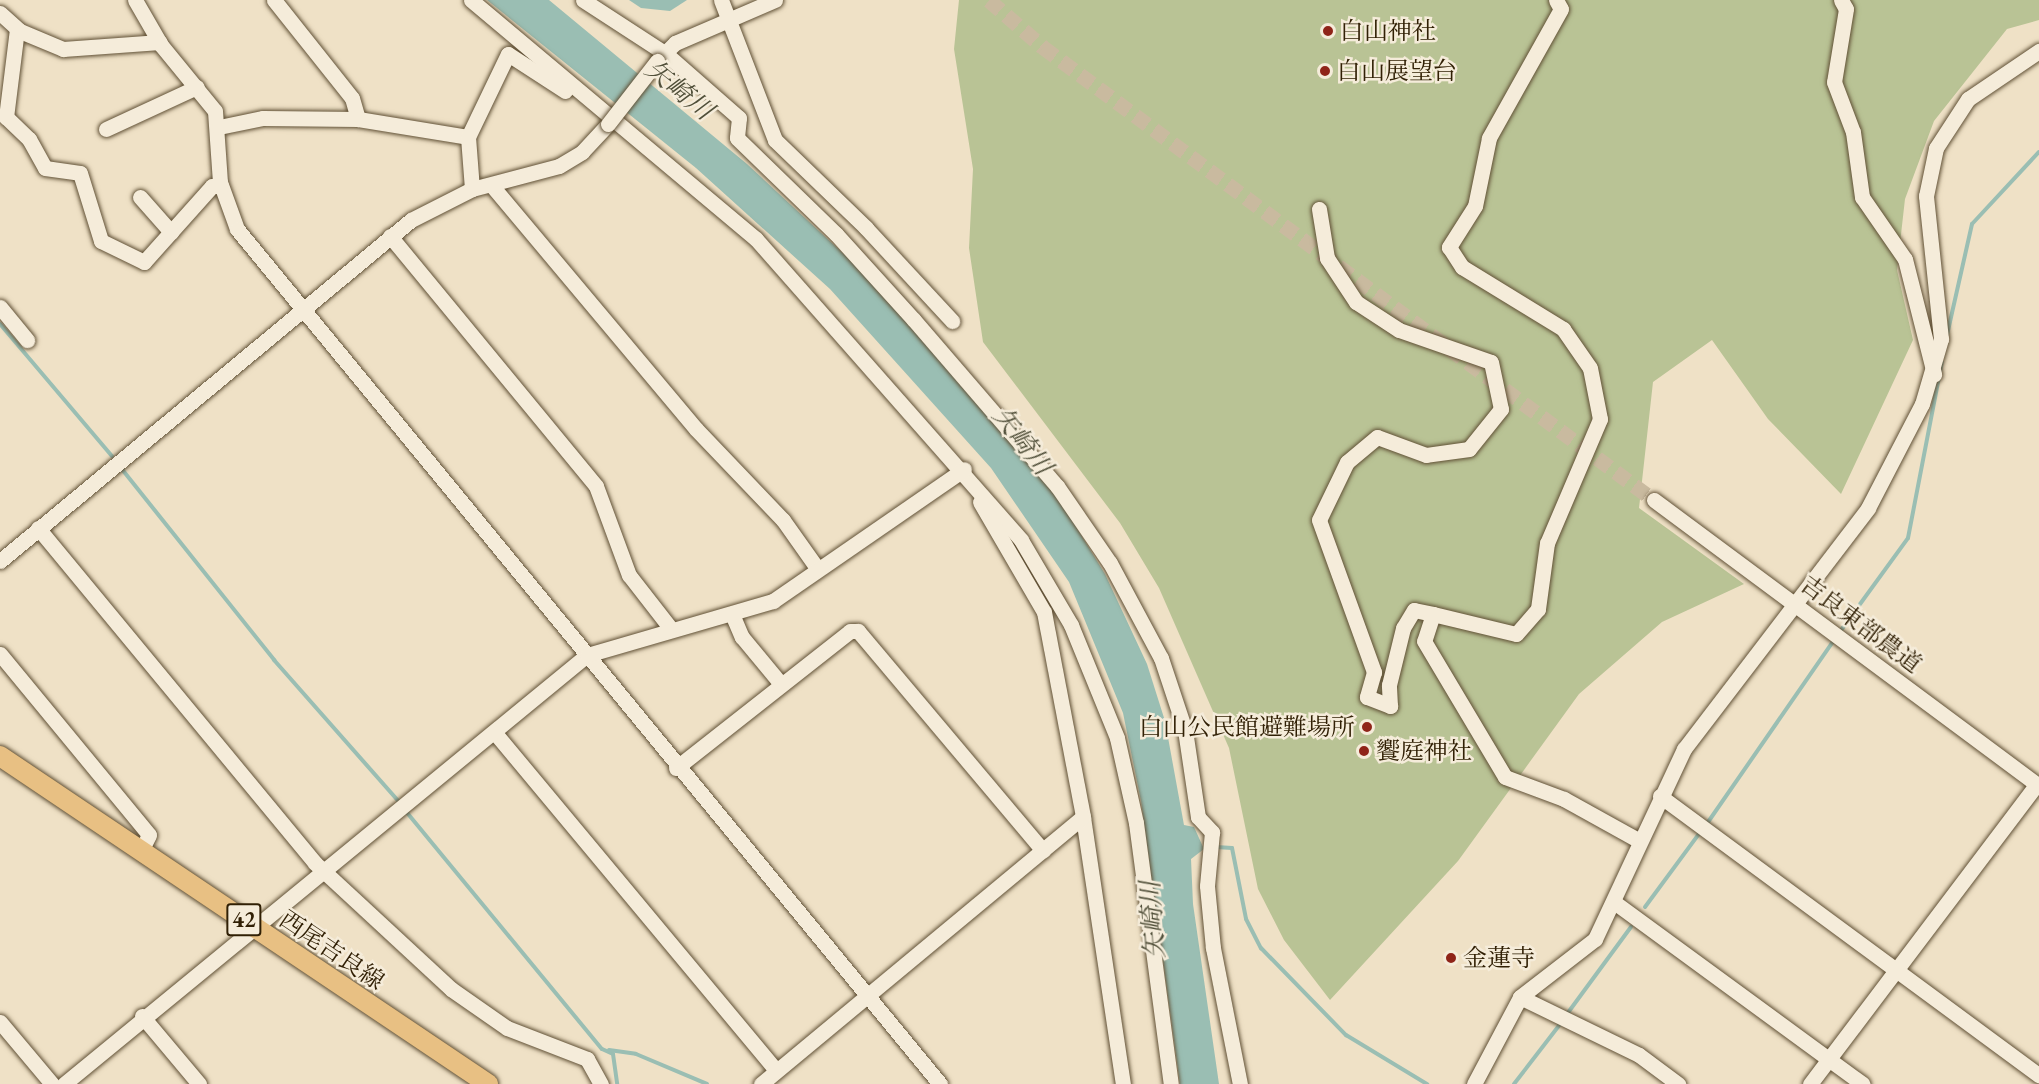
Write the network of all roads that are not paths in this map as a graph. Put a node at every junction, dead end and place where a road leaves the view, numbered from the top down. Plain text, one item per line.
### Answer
1 (3, 0) edge
2 (135, 0) edge
3 (274, 0) edge
4 (471, 0) edge
5 (583, 0) edge
6 (721, 0) edge
7 (775, 0) edge
8 (1556, 0) edge
9 (1841, 0) edge
10 (0, 4) edge
11 (0, 13) edge
12 (729, 17) junction
13 (17, 28) junction
14 (160, 42) junction
15 (2039, 51) edge
16 (661, 57) junction
17 (197, 87) junction
18 (578, 92) junction
19 (3, 117) edge
20 (358, 119) junction
21 (219, 127) junction
22 (106, 129) dead end
23 (468, 137) junction
24 (221, 186) junction
25 (493, 187) junction
26 (472, 189) junction
27 (140, 197) dead end
28 (1319, 210) dead end
29 (171, 232) junction
30 (390, 236) junction
31 (0, 308) edge
32 (304, 310) junction
33 (952, 321) dead end
34 (27, 340) dead end
35 (1934, 374) junction
36 (960, 471) junction
37 (1654, 500) tunnel mouth
38 (38, 528) junction
39 (3, 555) edge
40 (817, 568) junction
41 (1797, 604) junction
42 (732, 614) junction
43 (1433, 614) junction
44 (671, 629) junction
45 (0, 654) edge
46 (587, 656) junction
47 (782, 684) junction
48 (495, 733) junction
49 (0, 756) edge
50 (676, 768) junction
51 (2038, 785) edge
52 (1660, 796) junction
53 (1083, 817) junction
54 (1638, 840) junction
55 (141, 850) junction
56 (1043, 851) junction
57 (326, 871) junction
58 (1614, 902) junction
59 (254, 928) junction
60 (1896, 968) junction
61 (868, 997) junction
62 (1520, 997) junction
63 (142, 1016) junction
64 (0, 1022) edge
65 (1829, 1058) junction
66 (776, 1070) junction
67 (2039, 1076) edge
68 (52, 1084) edge
69 (64, 1084) edge
70 (199, 1084) edge
71 (488, 1084) edge
72 (602, 1084) edge
73 (761, 1084) edge
74 (940, 1084) edge
75 (1123, 1084) edge
76 (1171, 1084) edge
77 (1240, 1084) edge
78 (1474, 1084) edge
79 (1678, 1084) edge
80 (1810, 1084) edge
81 (1863, 1084) edge

1 - 10 street
2 - 14 street
3 - 20 street
4 - 18 street
5 - 16 street
6 - 12 street
7 - 12 street
8 - 43 street
9 - 35 street
11 - 13 street
12 - 16 street
12 - 33 street
13 - 14 street
13 - 19 street
14 - 17 street
15 - 35 street
16 - 25 street, bridge
16 - 77 street
17 - 21 street
17 - 22 street
18 - 23 street
18 - 36 street
19 - 29 street
20 - 21 street
20 - 23 street
21 - 24 street
23 - 26 street
24 - 29 street
24 - 32 street
25 - 26 street
25 - 40 street
26 - 30 street
27 - 29 street
28 - 43 street
30 - 32 street
30 - 44 street
31 - 34 street
32 - 38 street
32 - 46 street
35 - 41 street
36 - 40 street
36 - 53 street
36 - 76 street
37 - 41 street, 吉良東部農道
38 - 39 street
38 - 57 street
40 - 42 street
41 - 51 street, 吉良東部農道
41 - 52 street
42 - 44 street
42 - 47 street
43 - 54 street
44 - 46 street
45 - 55 street
46 - 48 street
46 - 50 street
47 - 50 street
47 - 56 street
48 - 57 street
48 - 66 street
49 - 55 main road, 西尾吉良線 / 42
50 - 61 street
51 - 60 street
52 - 54 street
52 - 60 street
53 - 56 street
53 - 75 street
54 - 58 street
55 - 59 main road, 西尾吉良線 / 42
56 - 61 street
57 - 59 street
57 - 72 street
58 - 62 street
58 - 65 street
59 - 63 street
59 - 71 main road, 西尾吉良線 / 42
60 - 65 street
60 - 67 street
61 - 66 street
61 - 74 street
62 - 78 street
62 - 79 street
63 - 69 street
63 - 70 street
64 - 68 street
65 - 80 street
65 - 81 street
66 - 73 street

